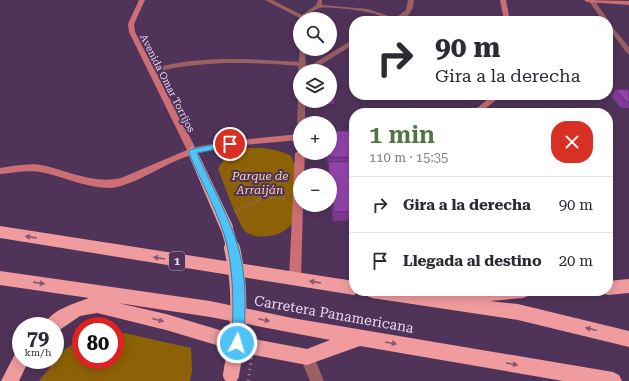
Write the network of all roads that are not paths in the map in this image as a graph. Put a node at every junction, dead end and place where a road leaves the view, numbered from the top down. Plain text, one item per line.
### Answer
1 (142, 0) edge
2 (268, 0) edge
3 (411, 0) edge
4 (503, 0) edge
5 (587, 0) edge
6 (591, 0) edge
7 (320, 3) edge
8 (629, 3) edge
9 (309, 12) edge
10 (293, 13) edge
11 (386, 16) edge
12 (404, 16) edge
13 (506, 16) edge
14 (602, 16) edge
15 (613, 31) edge
16 (349, 44) edge
17 (629, 52) edge
18 (317, 64) edge
19 (293, 66) edge
20 (151, 71) junction
21 (492, 100) edge
22 (481, 108) edge
23 (293, 138) edge
24 (192, 151) junction
25 (300, 160) edge
26 (0, 171) edge
27 (0, 232) edge
28 (0, 278) edge
29 (295, 279) junction
30 (629, 286) edge
31 (349, 287) edge
32 (613, 288) edge
33 (408, 296) edge
34 (451, 296) edge
35 (422, 298) junction
36 (93, 304) junction
37 (210, 309) junction
38 (64, 318) edge
39 (360, 338) junction
40 (629, 340) edge
41 (307, 357) junction
42 (16, 369) edge
43 (231, 378) edge
44 (10, 381) edge
45 (317, 381) edge
46 (613, 381) edge

1 - 20 street, Avenida Omar Torrijos
2 - 10 street
3 - 12 street
4 - 13 street
5 - 6 street
6 - 8 street
6 - 14 street
7 - 9 street
7 - 11 street
15 - 17 street
16 - 18 street
19 - 20 lane
20 - 24 street, Avenida Omar Torrijos
21 - 22 street
23 - 24 street
24 - 26 street
24 - 43 highway, bridge
25 - 29 street
29 -> 27 highway, Carretera Panamericana / 1
28 -> 37 highway, Carretera Panamericana
31 -> 29 highway, Carretera Panamericana / 1
30 - 32 highway
33 - 35 highway
34 - 35 highway
40 -> 35 highway
36 - 37 highway
36 - 38 highway
36 -> 41 highway
37 -> 39 highway, Carretera Panamericana
39 - 41 highway
39 -> 46 highway, Carretera Panamericana
41 - 45 street
42 - 44 highway

